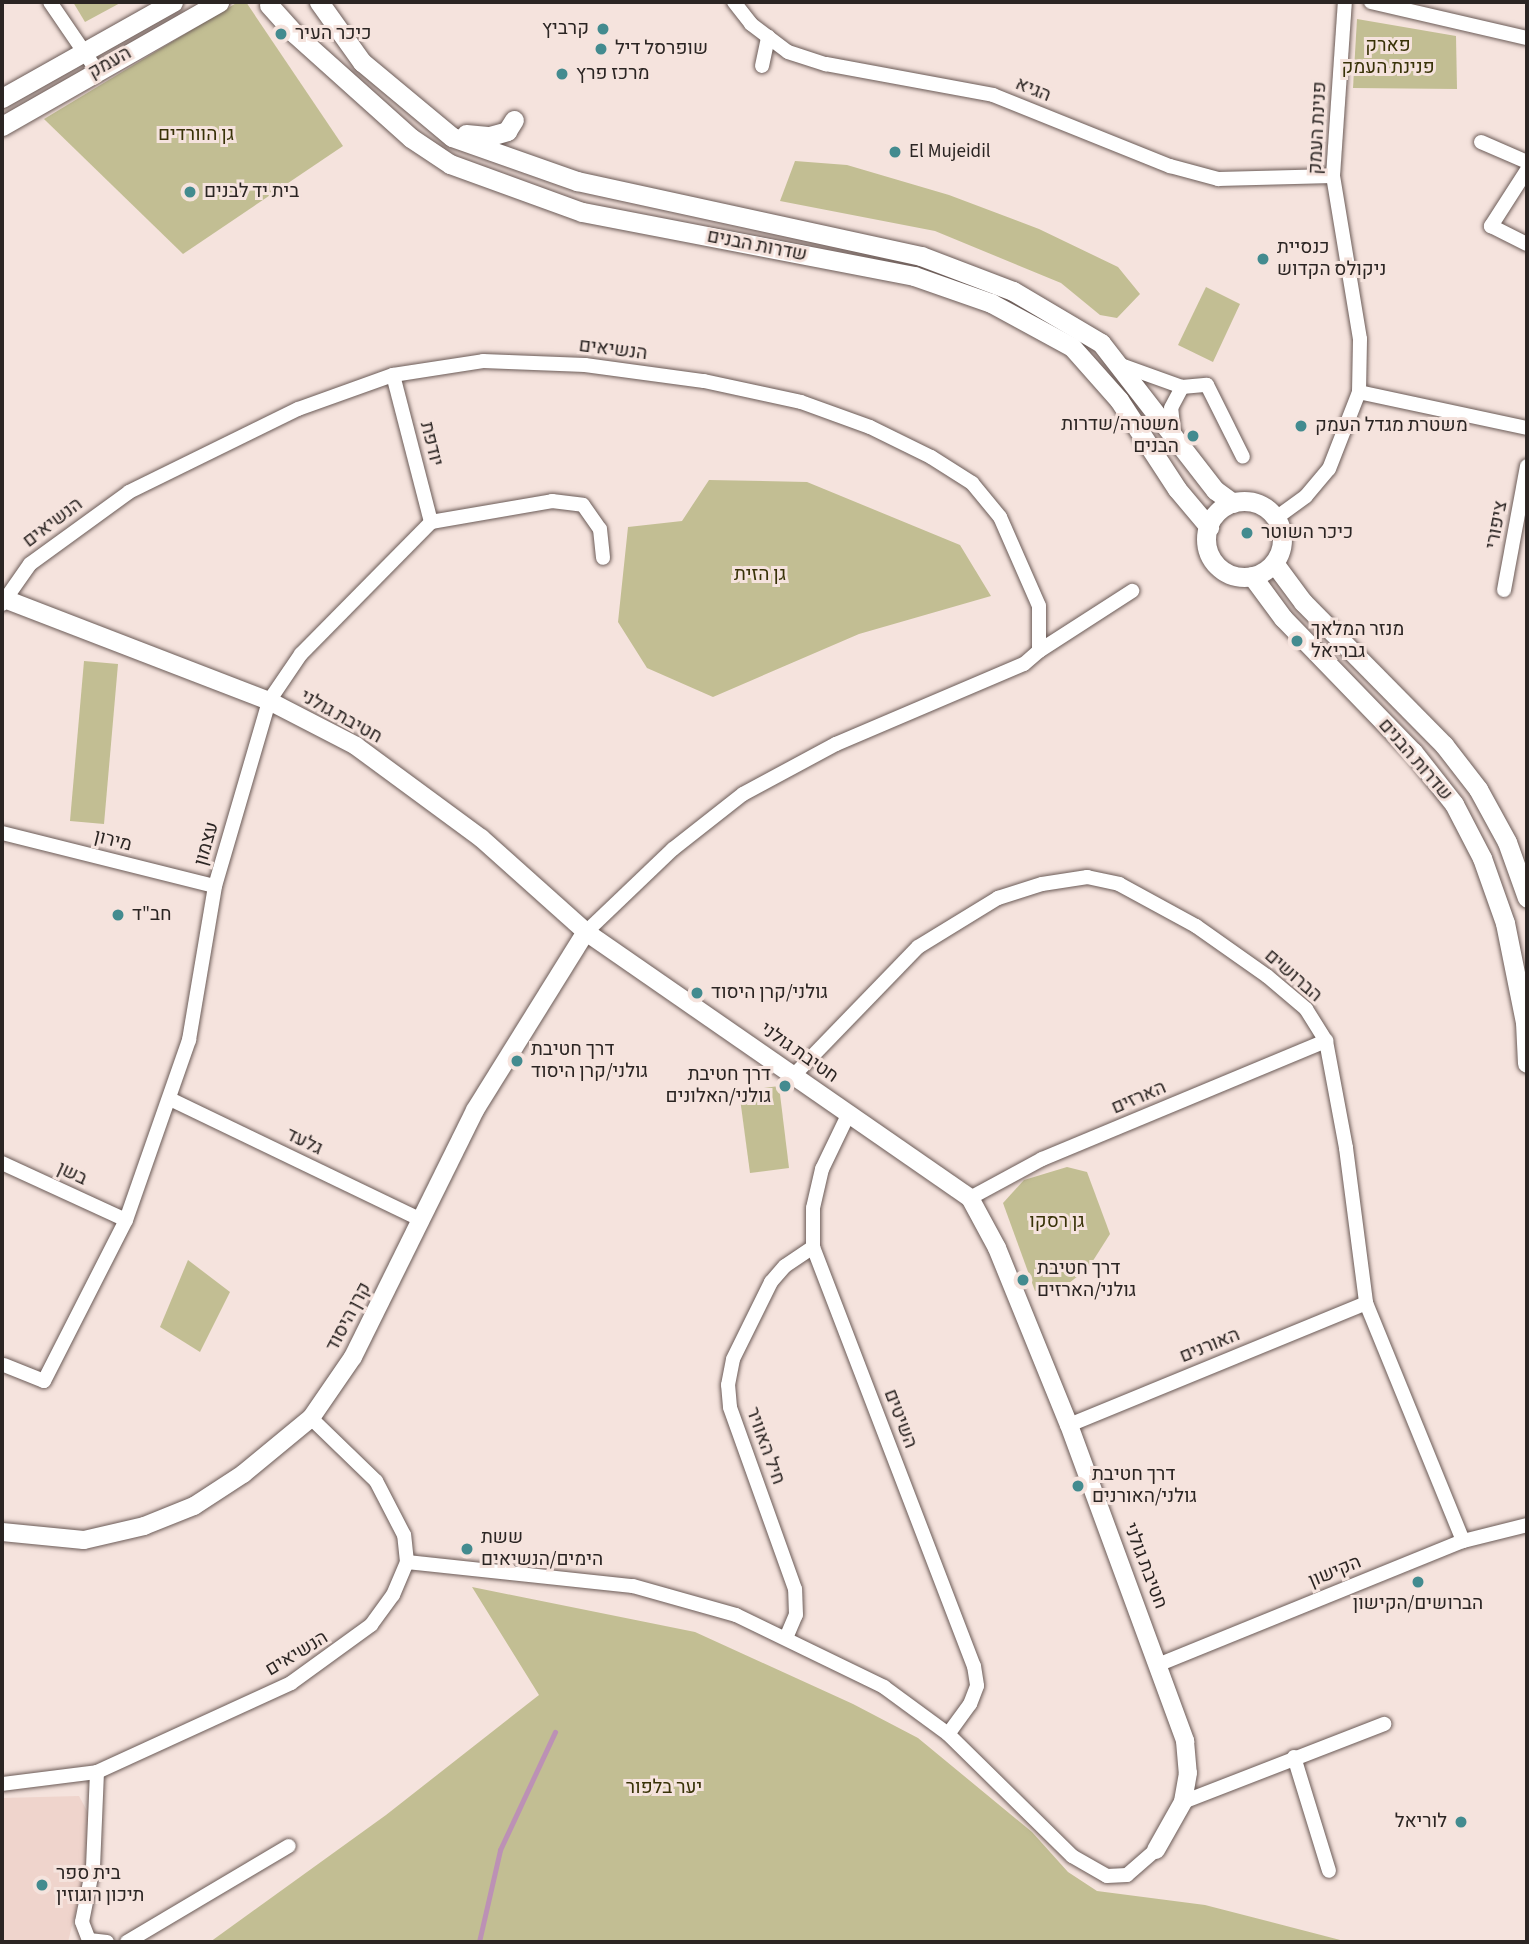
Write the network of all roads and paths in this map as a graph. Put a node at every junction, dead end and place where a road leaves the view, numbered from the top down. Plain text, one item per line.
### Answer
1 (50, 2) edge
2 (173, 2) edge
3 (219, 2) edge
4 (319, 2) edge
5 (734, 2) edge
6 (1345, 2) edge
7 (1371, 2) edge
8 (270, 3) edge
9 (768, 37) junction
10 (1527, 38) edge
11 (83, 52) junction
12 (762, 66) dead end
13 (97, 71) junction
14 (2, 97) edge
15 (2, 126) edge
16 (445, 132) junction
17 (1481, 142) dead end
18 (1527, 162) edge
19 (545, 170) junction
20 (1527, 170) edge
21 (1333, 176) junction
22 (1527, 244) edge
23 (1117, 364) junction
24 (393, 375) junction
25 (1182, 387) junction
26 (1359, 392) junction
27 (1527, 428) edge
28 (1174, 437) junction
29 (1244, 457) dead end
30 (1527, 466) edge
31 (1233, 503) junction
32 (1276, 518) junction
33 (431, 522) junction
34 (1209, 527) junction
35 (603, 558) dead end
36 (1274, 563) junction
37 (1252, 576) junction
38 (1504, 590) dead end
39 (1132, 591) dead end
40 (3, 600) edge
41 (1038, 651) junction
42 (269, 701) junction
43 (2, 833) edge
44 (215, 886) junction
45 (1527, 898) edge
46 (586, 932) junction
47 (1326, 1041) junction
48 (1527, 1062) edge
49 (794, 1076) junction
50 (170, 1099) junction
51 (849, 1113) junction
52 (2, 1163) edge
53 (970, 1199) junction
54 (126, 1220) junction
55 (421, 1220) junction
56 (813, 1247) junction
57 (1366, 1303) junction
58 (4, 1365) dead end
59 (311, 1418) junction
60 (1069, 1425) junction
61 (1527, 1525) edge
62 (2, 1532) edge
63 (1463, 1541) junction
64 (407, 1562) junction
65 (786, 1638) junction
66 (1160, 1664) junction
67 (1384, 1724) dead end
68 (948, 1734) junction
69 (1294, 1758) junction
70 (97, 1772) junction
71 (2, 1784) edge
72 (1183, 1802) junction
73 (289, 1846) dead end
74 (1156, 1850) joint
75 (1329, 1871) dead end
76 (107, 1942) edge
77 (127, 1942) edge

1 - 11 street
2 - 11 main road, העמק
3 - 13 main road, העמק
4 - 16 main road, שדרות הבנים
5 - 9 street, הגיא
6 - 21 street, פנינת העמק
7 - 10 street
8 - 34 main road, שדרות הבנים
9 - 12 street
9 - 21 street, הגיא
11 - 13 street
11 - 14 main road, העמק
13 - 15 main road, העמק
16 - 19 main road, שדרות הבנים
16 - 19 main road
17 - 18 street
19 - 23 main road, שדרות הבנים
20 - 22 street
21 - 26 street, פנינת העמק
23 - 25 street
23 - 28 main road, שדרות הבנים
24 - 33 street, יודפת
24 - 40 street, הנשיאים
24 - 41 street, הנשיאים
25 - 28 street
25 - 29 street
26 - 27 street
26 - 32 street, פנינת העמק
28 - 31 main road, שדרות הבנים
30 - 38 street, ציפורי
31 - 32 main road
31 - 34 main road
32 - 36 main road
33 - 35 street
33 - 42 street, עצמון
34 - 37 main road
36 - 37 main road
36 - 45 main road, שדרות הבנים
37 - 48 main road, שדרות הבנים
39 - 41 street
40 - 42 street, חטיבת גולני
41 - 46 street
42 - 44 street, עצמון
42 - 46 street, חטיבת גולני
43 - 44 street, מירון
44 - 50 street, עצמון
46 - 49 street, חטיבת גולני
46 - 55 street, קרן היסוד
47 - 49 street, הברושים
47 - 53 street, הארזים
47 - 57 street, הברושים
49 - 51 street, חטיבת גולני
50 - 54 street, עצמון
50 - 55 street, גלעד
51 - 53 street, חטיבת גולני
51 - 56 street, השיטים
52 - 54 street, בשן
53 - 60 street, חטיבת גולני
54 - 58 street, עצמון
55 - 59 street, קרן היסוד
56 - 65 street, חיל האוויר
56 - 68 street, השיטים
57 - 60 street, האורנים
57 - 63 street, הברושים
59 - 62 street, קרן היסוד
59 - 64 street
60 - 66 street, חטיבת גולני
61 - 63 street, הקישון
63 - 66 street, הקישון
64 - 65 street
64 - 70 street, הנשיאים
65 - 68 street
66 - 72 street, חטיבת גולני
67 - 69 street
68 - 74 street
69 - 72 street
69 - 75 street
70 - 71 street, הנשיאים
70 - 76 street
72 - 74 street, חטיבת גולני
73 - 77 street

